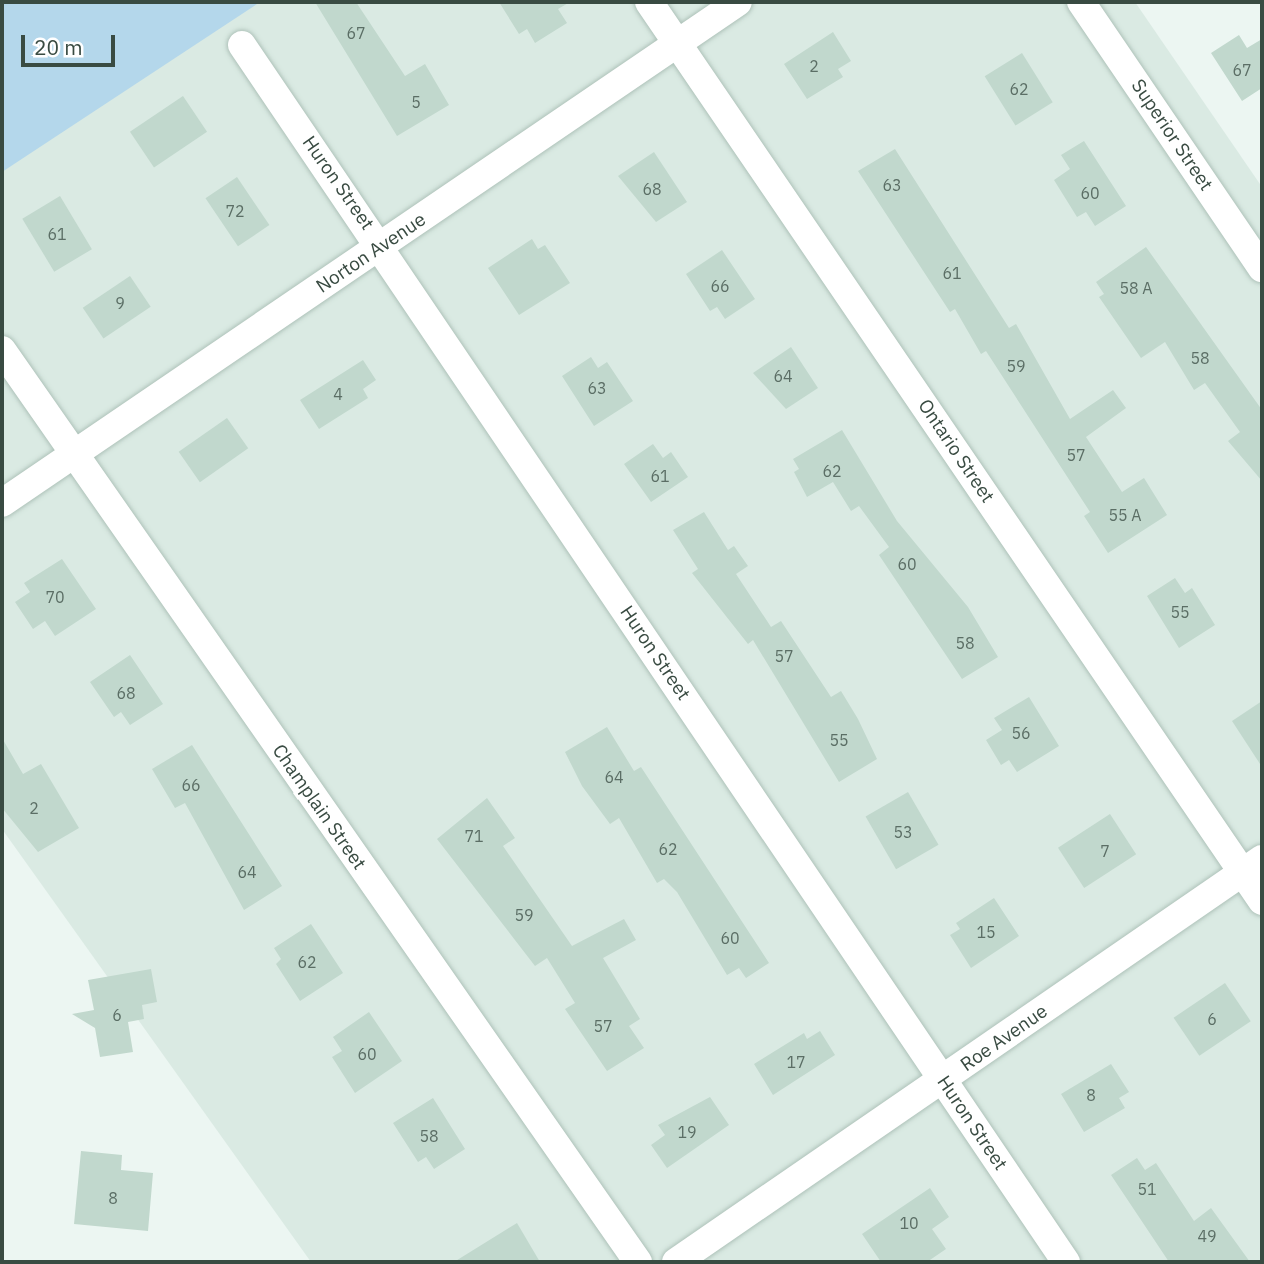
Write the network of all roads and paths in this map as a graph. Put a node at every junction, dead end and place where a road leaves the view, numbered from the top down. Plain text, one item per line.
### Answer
1 (649, 2) edge
2 (738, 2) edge
3 (1081, 2) edge
4 (678, 42) junction
5 (242, 45) dead end
6 (382, 247) junction
7 (1262, 268) edge
8 (2, 350) edge
9 (73, 454) junction
10 (2, 503) edge
11 (1253, 866) edge
12 (1262, 901) edge
13 (943, 1080) junction
14 (638, 1262) edge
15 (676, 1262) edge
16 (1066, 1262) edge

1 - 4 street, Ontario Street
2 - 4 street, Norton Avenue
3 - 7 street, Superior Street
4 - 6 street, Norton Avenue
4 - 11 street, Ontario Street
5 - 6 street, Huron Street
6 - 9 street, Norton Avenue
6 - 13 street, Huron Street
8 - 9 street, Champlain Street
9 - 10 street, Norton Avenue
9 - 14 street, Champlain Street
11 - 12 street, Ontario Street
11 - 13 street, Roe Avenue
13 - 15 street, Roe Avenue
13 - 16 street, Huron Street

